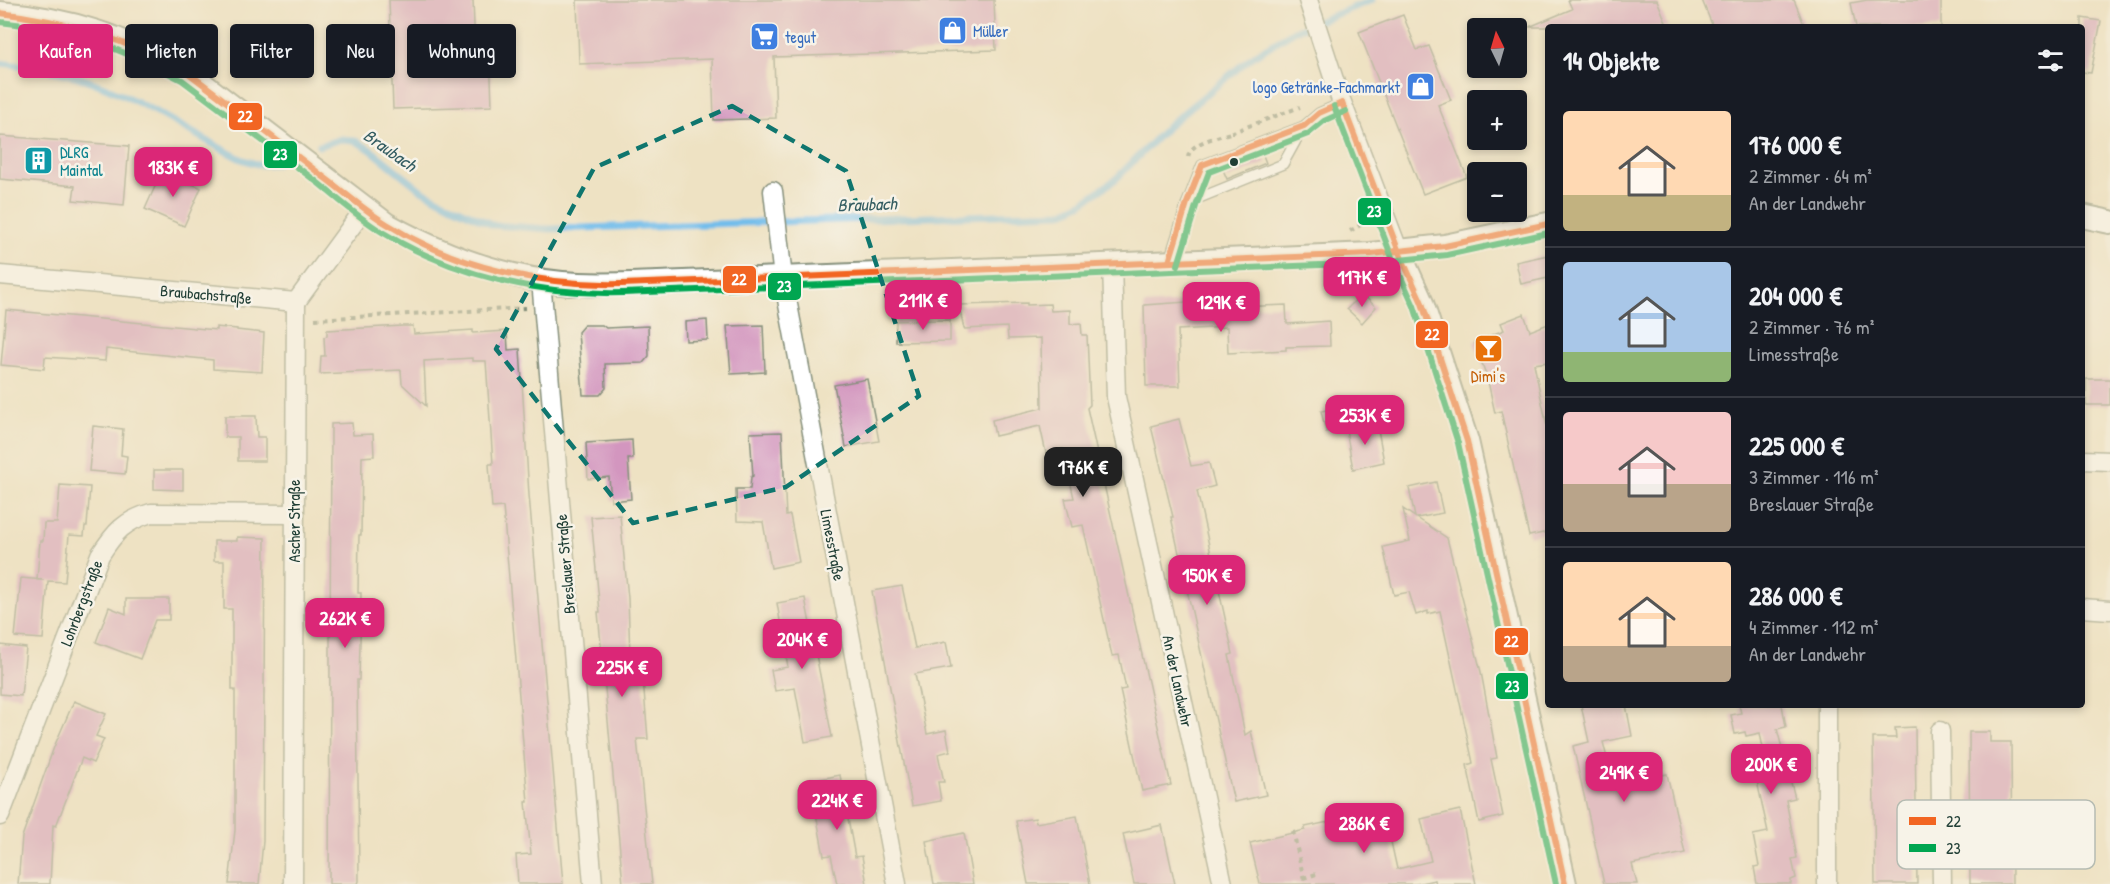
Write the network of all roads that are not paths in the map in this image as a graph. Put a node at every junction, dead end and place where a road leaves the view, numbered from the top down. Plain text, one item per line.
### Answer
1 (1310, 6) edge
2 (0, 13) edge
3 (1342, 103) junction
4 (1304, 126) junction
5 (773, 191) dead end
6 (1187, 203) junction
7 (365, 208) junction
8 (2085, 217) edge
9 (2110, 222) edge
10 (1545, 225) edge
11 (1398, 252) junction
12 (1169, 262) junction
13 (1112, 264) junction
14 (0, 275) edge
15 (783, 278) junction
16 (541, 280) junction
17 (296, 311) junction
18 (2085, 460) edge
19 (2110, 461) edge
20 (294, 514) junction
21 (2085, 608) edge
22 (2110, 610) edge
23 (1827, 708) edge
24 (1940, 731) dead end
25 (1941, 800) edge
26 (0, 816) edge
27 (1942, 869) edge
28 (293, 884) edge
29 (592, 884) edge
30 (897, 884) edge
31 (1223, 884) edge
32 (1565, 884) edge
33 (1827, 884) edge
34 (1942, 884) edge

1 - 3 street
2 - 7 street
3 - 4 lane
3 - 11 street
4 - 6 lane
4 - 6 lane
5 - 15 street
6 - 12 lane
7 - 16 street
7 - 17 street
8 - 9 street
10 - 11 street
11 - 12 street
11 - 32 street
12 - 13 street
13 - 15 street
13 - 31 street, An der Landwehr
14 - 17 street, Braubachstraße
15 - 16 street
15 - 30 street, Limesstraße
16 - 29 street, Breslauer Straße
17 - 20 street, Ascher Straße
18 - 19 street
20 - 26 street, Lohrbergstraße
20 - 28 street, Ascher Straße
21 - 22 street
23 - 33 street
24 - 25 street
27 - 34 street

